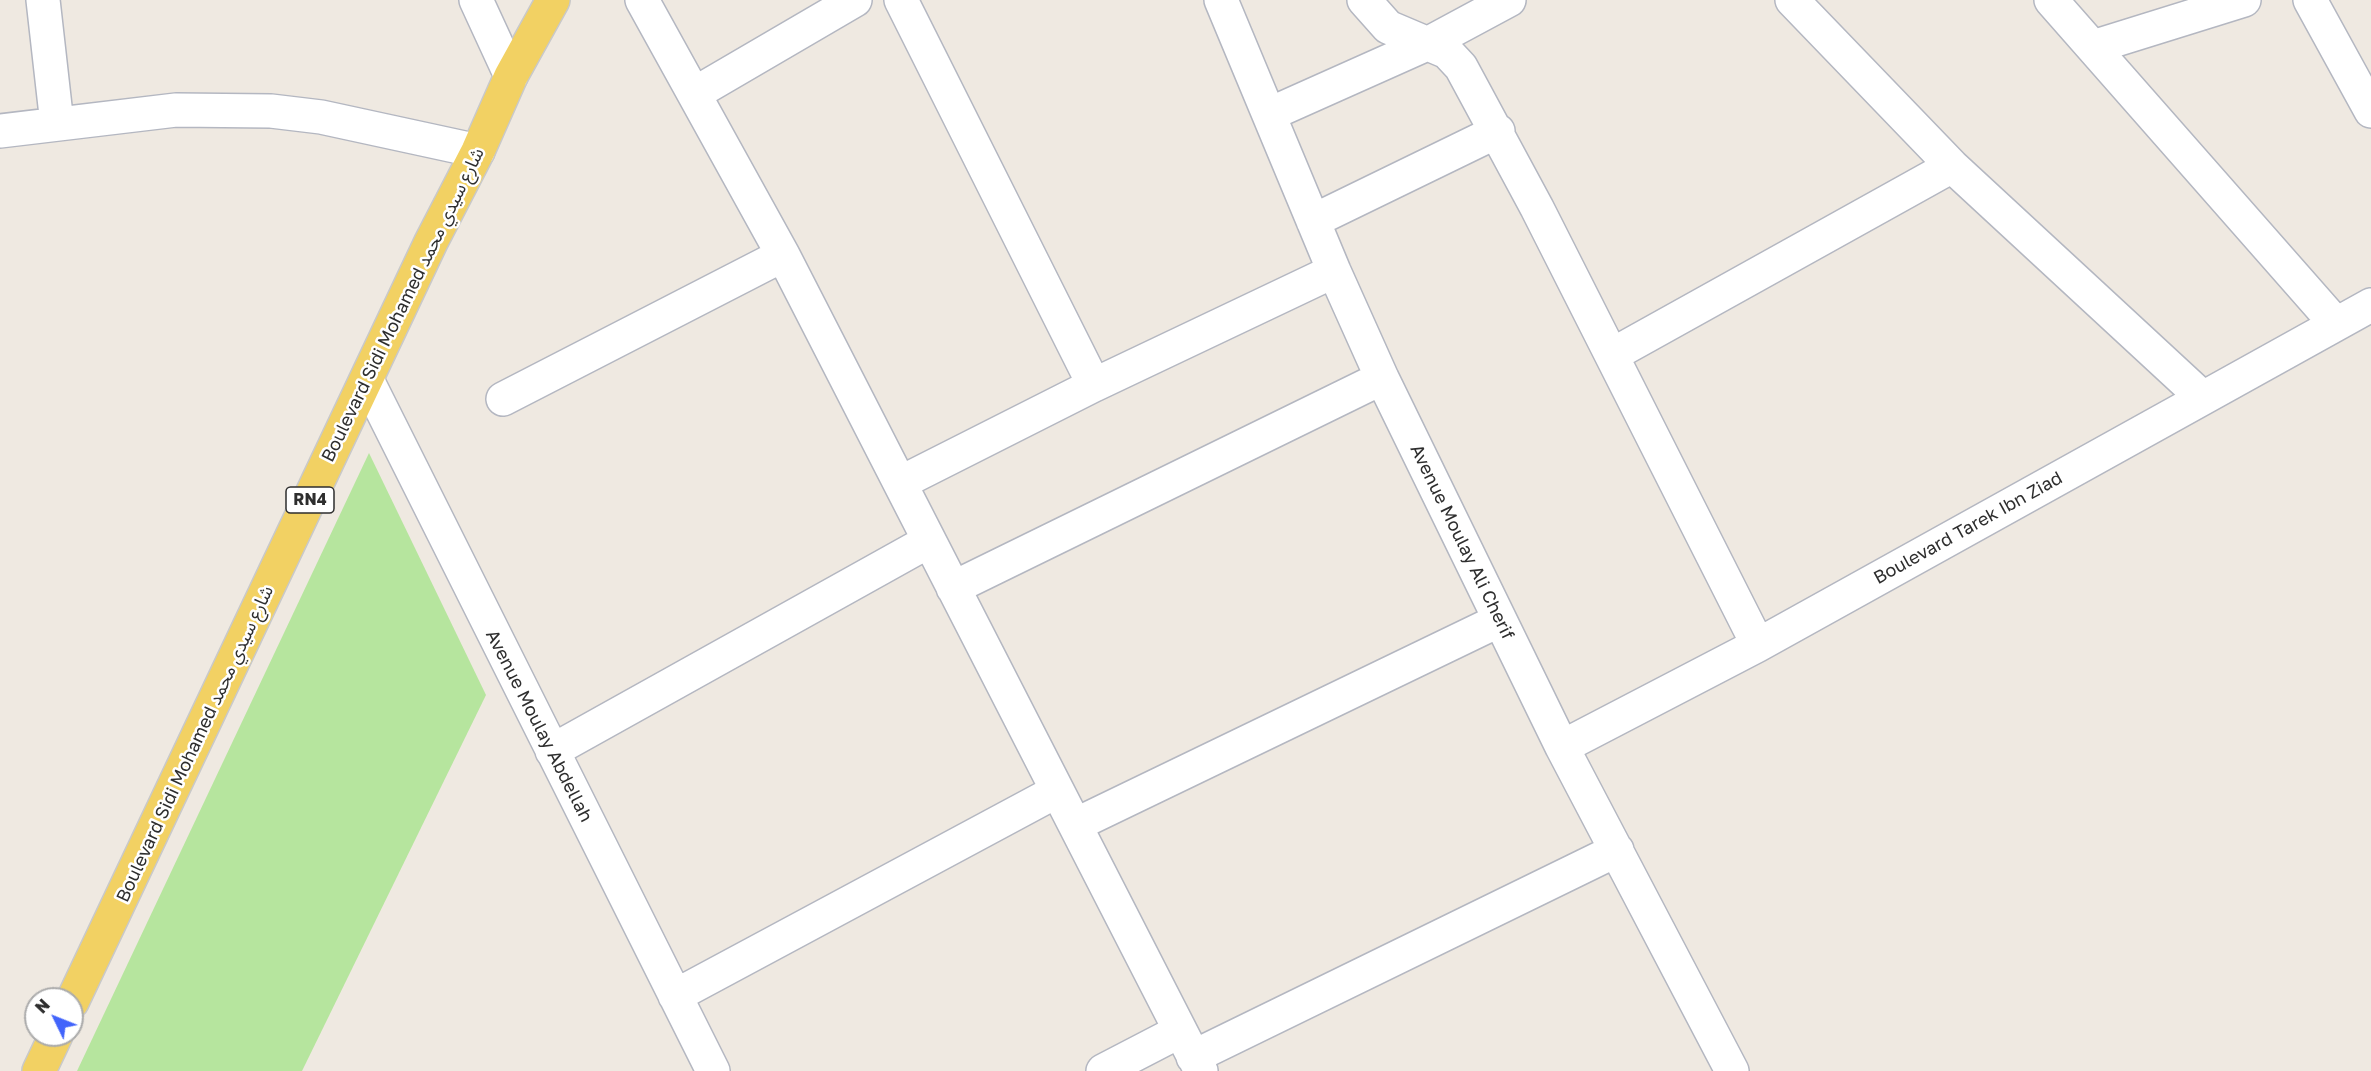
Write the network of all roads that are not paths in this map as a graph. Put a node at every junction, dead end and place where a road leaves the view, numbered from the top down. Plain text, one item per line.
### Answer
1 (43, 0) edge
2 (476, 0) edge
3 (553, 0) edge
4 (642, 0) edge
5 (855, 0) edge
6 (902, 0) edge
7 (1221, 0) edge
8 (1364, 0) edge
9 (1509, 0) edge
10 (1792, 0) edge
11 (2050, 0) edge
12 (2244, 0) edge
13 (2310, 0) edge
14 (1429, 43) junction
15 (2094, 47) junction
16 (511, 76) junction
17 (694, 94) junction
18 (2371, 111) edge
19 (1270, 114) junction
20 (57, 124) junction
21 (0, 131) edge
22 (1498, 131) junction
23 (478, 151) junction
24 (1952, 166) junction
25 (1313, 221) junction
26 (783, 255) junction
27 (1334, 271) junction
28 (2371, 305) edge
29 (2336, 324) junction
30 (1612, 355) junction
31 (1382, 378) junction
32 (367, 380) junction
33 (1094, 385) junction
34 (2203, 398) junction
35 (503, 399) dead end
36 (900, 483) junction
37 (929, 541) junction
38 (953, 588) junction
39 (1500, 620) junction
40 (1758, 645) junction
41 (1563, 747) junction
42 (552, 751) junction
43 (1057, 791) junction
44 (1075, 825) junction
45 (1617, 849) junction
46 (79, 987) edge
47 (675, 996) junction
48 (50, 1047) edge
49 (1191, 1053) edge
50 (39, 1071) edge
51 (713, 1071) edge
52 (1103, 1071) edge
53 (1732, 1071) edge

1 - 20 street
2 - 16 street
3 - 16 main road, Boulevard Sidi Mohamed شارع سيدي محمد / RN4
4 - 17 street
5 - 17 street
6 - 33 street
7 - 19 street, Avenue Moulay Ali Cherif
8 - 14 street
9 - 14 street
10 - 24 street
11 - 15 street
12 - 15 street
13 - 18 street
14 - 19 street
14 - 22 street
15 - 29 street
16 - 23 main road, Boulevard Sidi Mohamed شارع سيدي محمد / RN4
17 - 26 street
19 - 25 street, Avenue Moulay Ali Cherif
20 - 21 street
20 - 23 street
22 - 25 street
22 - 30 street
23 - 32 main road, Boulevard Sidi Mohamed شارع سيدي محمد / RN4
24 - 30 street
24 - 34 street
25 - 27 street, Avenue Moulay Ali Cherif
26 - 35 street
26 - 36 street
27 - 31 street, Avenue Moulay Ali Cherif
27 - 33 street
28 - 29 street, Boulevard Tarek Ibn Ziad
29 - 34 street, Boulevard Tarek Ibn Ziad
30 - 40 street
31 - 38 street
31 - 39 street, Avenue Moulay Ali Cherif
32 - 42 street, Avenue Moulay Abdellah
32 - 46 main road, Boulevard Sidi Mohamed شارع سيدي محمد / RN4
33 - 36 street
34 - 40 street, Boulevard Tarek Ibn Ziad
36 - 37 street
37 - 38 street
37 - 42 street
38 - 43 street
39 - 41 street, Avenue Moulay Ali Cherif
39 - 44 street
40 - 41 street, Boulevard Tarek Ibn Ziad
41 - 45 street, Avenue Moulay Ali Cherif
42 - 47 street, Avenue Moulay Abdellah
43 - 44 street
43 - 47 street
44 - 49 street
45 - 49 street
45 - 53 street, Avenue Moulay Ali Cherif
47 - 51 street, Avenue Moulay Abdellah
48 - 50 main road
49 - 52 street

